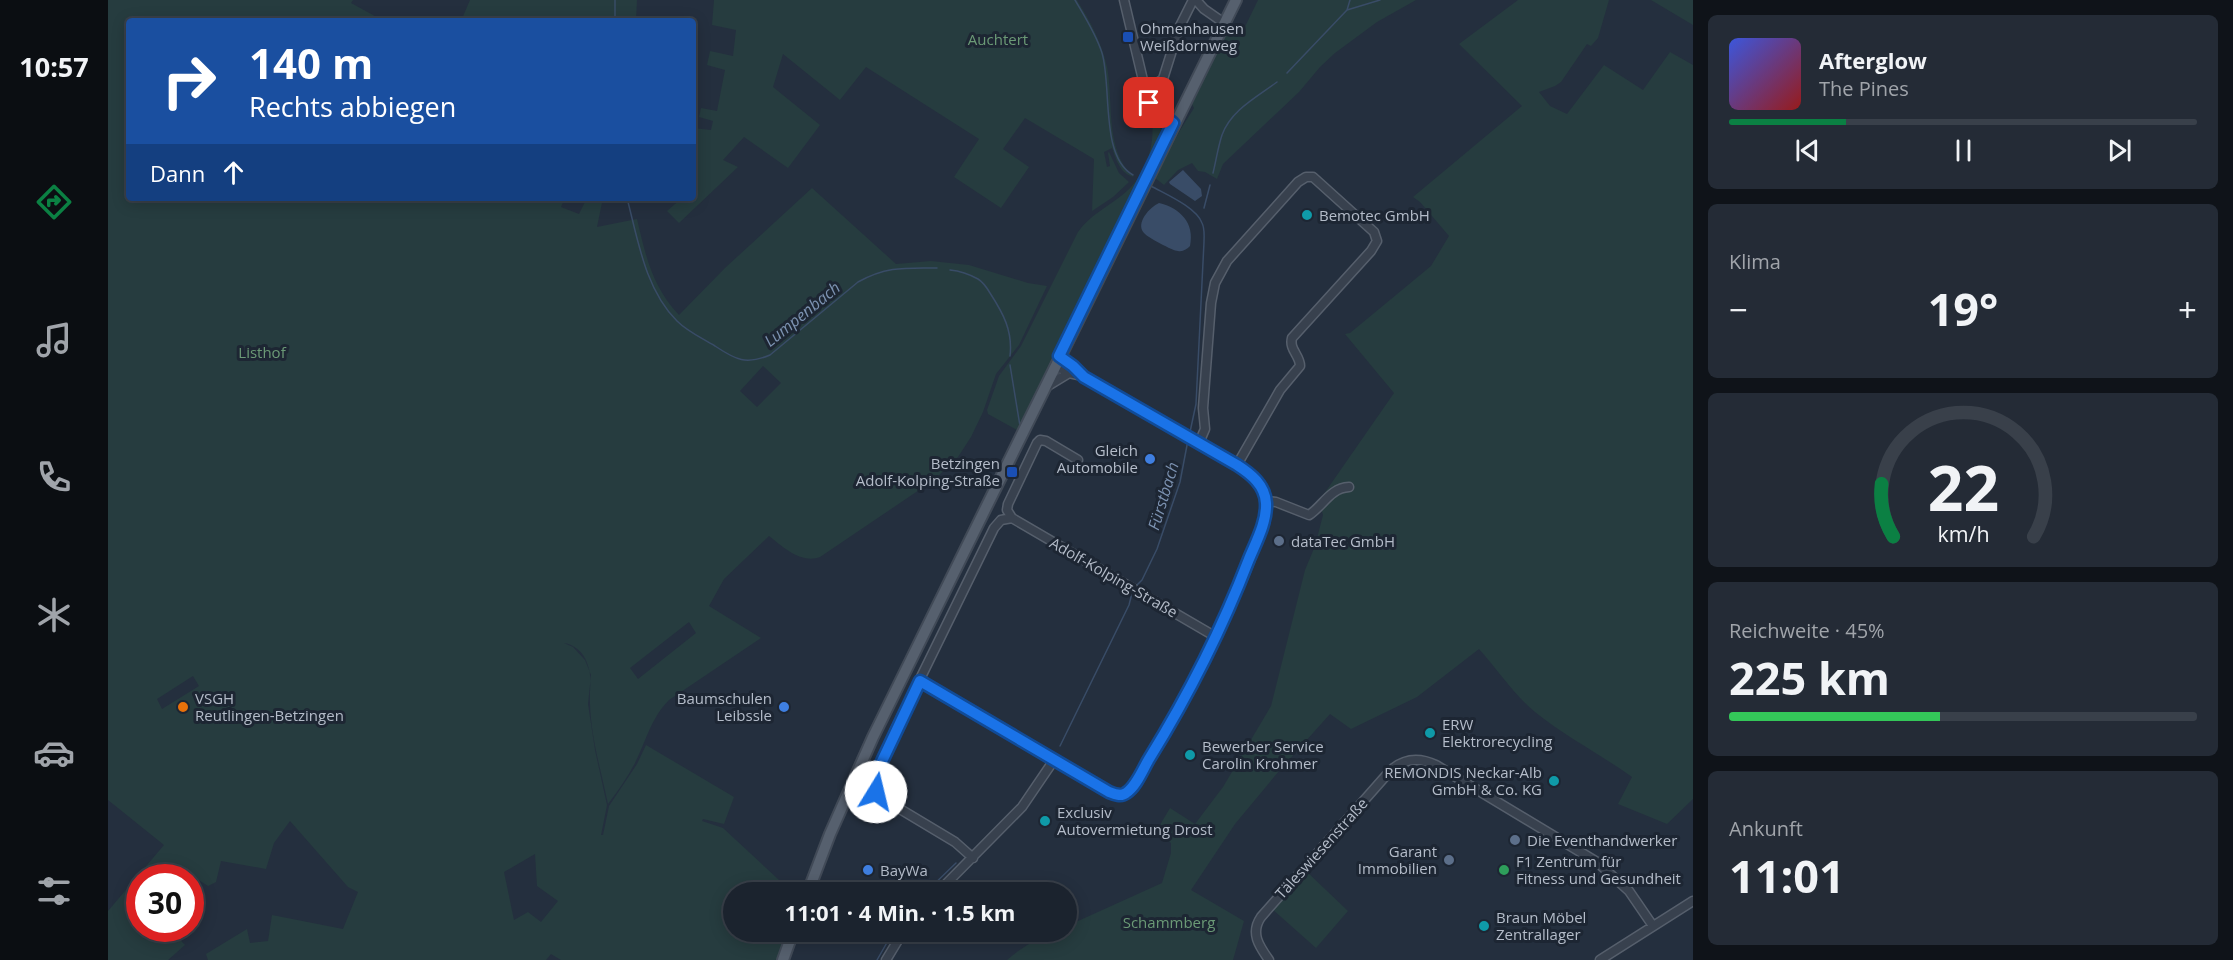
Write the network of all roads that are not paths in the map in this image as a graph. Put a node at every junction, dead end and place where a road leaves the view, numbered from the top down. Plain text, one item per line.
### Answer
1 (1124, 0) edge
2 (1194, 0) edge
3 (1236, 0) edge
4 (1224, 23) junction
5 (1143, 88) junction
6 (1173, 123) junction
7 (1057, 361) junction
8 (1069, 374) junction
9 (1083, 376) junction
10 (1044, 389) junction
11 (1196, 442) junction
12 (1078, 460) dead end
13 (1237, 465) junction
14 (1349, 487) dead end
15 (1266, 501) junction
16 (1012, 518) junction
17 (1216, 636) junction
18 (920, 681) junction
19 (1054, 760) junction
20 (973, 858) junction
21 (812, 882) edge
22 (948, 882) edge
23 (1693, 901) edge
24 (1653, 926) junction
25 (789, 942) edge
26 (897, 942) edge
27 (783, 960) edge
28 (886, 960) edge
29 (1269, 960) edge
30 (1600, 960) edge

1 - 5 street
2 - 4 street
2 - 5 street
3 - 4 main road
4 - 6 main road
5 - 6 street
6 - 7 main road
7 - 8 street
7 - 9 street
7 - 10 main road
8 - 9 street
8 - 10 street
9 - 11 street
10 - 21 main road
11 - 13 street
11 - 13 street
12 - 16 street
13 - 15 street
14 - 15 street
15 - 17 street
16 - 17 street, Adolf-Kolping-Straße
16 - 18 street
17 - 19 street
18 - 19 street
18 - 20 street
19 - 20 street
20 - 22 street
23 - 24 street
24 - 29 street, Täleswiesenstraße
24 - 30 street
25 - 27 main road
26 - 28 street

